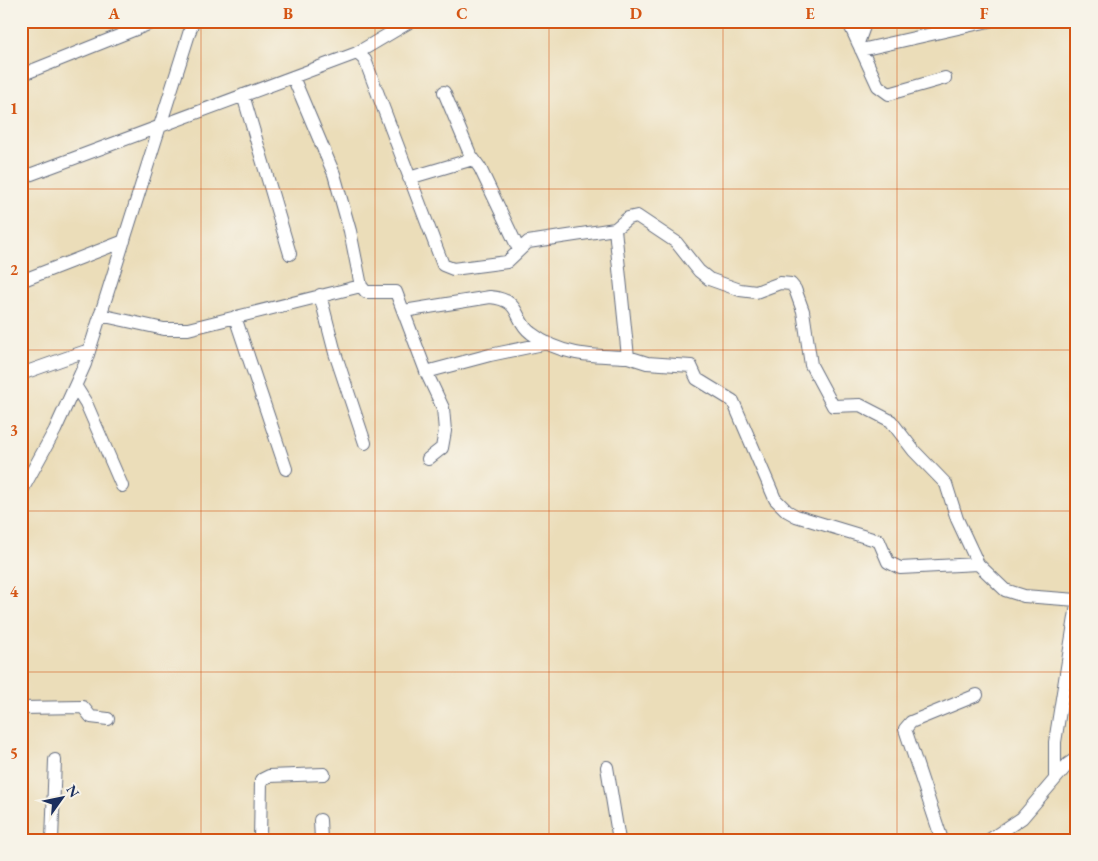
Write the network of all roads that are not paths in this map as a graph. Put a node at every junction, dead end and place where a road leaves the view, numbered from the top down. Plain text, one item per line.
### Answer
1 (156, 21) edge
2 (193, 21) edge
3 (411, 21) edge
4 (848, 21) edge
5 (866, 21) edge
6 (989, 21) edge
7 (860, 47) junction
8 (357, 53) junction
9 (21, 75) edge
10 (293, 77) junction
11 (945, 78) dead end
12 (444, 92) dead end
13 (243, 95) junction
14 (160, 125) junction
15 (473, 159) junction
16 (21, 178) edge
17 (409, 178) junction
18 (615, 229) junction
19 (124, 241) junction
20 (520, 250) junction
21 (290, 254) dead end
22 (21, 281) edge
23 (361, 286) junction
24 (320, 294) junction
25 (404, 310) junction
26 (100, 315) junction
27 (236, 316) junction
28 (548, 344) junction
29 (89, 350) junction
30 (628, 357) junction
31 (426, 372) junction
32 (21, 374) edge
33 (76, 387) junction
34 (365, 443) dead end
35 (428, 459) dead end
36 (286, 469) dead end
37 (122, 486) dead end
38 (21, 492) edge
39 (978, 564) junction
40 (1077, 600) edge
41 (1077, 605) edge
42 (977, 695) dead end
43 (21, 708) edge
44 (108, 719) dead end
45 (1077, 758) edge
46 (55, 760) dead end
47 (607, 767) dead end
48 (324, 774) dead end
49 (1055, 779) junction
50 (320, 820) dead end
51 (52, 840) edge
52 (260, 840) edge
53 (321, 840) edge
54 (618, 840) edge
55 (942, 840) edge
56 (989, 840) edge

1 - 9 street
2 - 14 street
3 - 8 street
4 - 7 street
5 - 7 street
6 - 7 street
7 - 11 street
8 - 10 street
8 - 17 street
10 - 13 street
10 - 23 street
12 - 15 street
13 - 14 street
13 - 21 street
14 - 16 street
14 - 19 street
15 - 17 street
15 - 20 street
17 - 20 street
18 - 20 street
18 - 30 street
18 - 39 street
19 - 22 street
19 - 26 street
23 - 24 street
23 - 25 street
24 - 27 street
24 - 34 street
25 - 28 street
25 - 31 street
26 - 27 street
26 - 29 street
27 - 36 street
28 - 30 street
28 - 31 street
29 - 32 street
29 - 33 street
30 - 39 street
31 - 35 street
33 - 37 street
33 - 38 street
39 - 40 street
41 - 49 street
42 - 55 street
43 - 44 street
45 - 49 street
46 - 51 street
47 - 54 street
48 - 52 street
49 - 56 street
50 - 53 street

